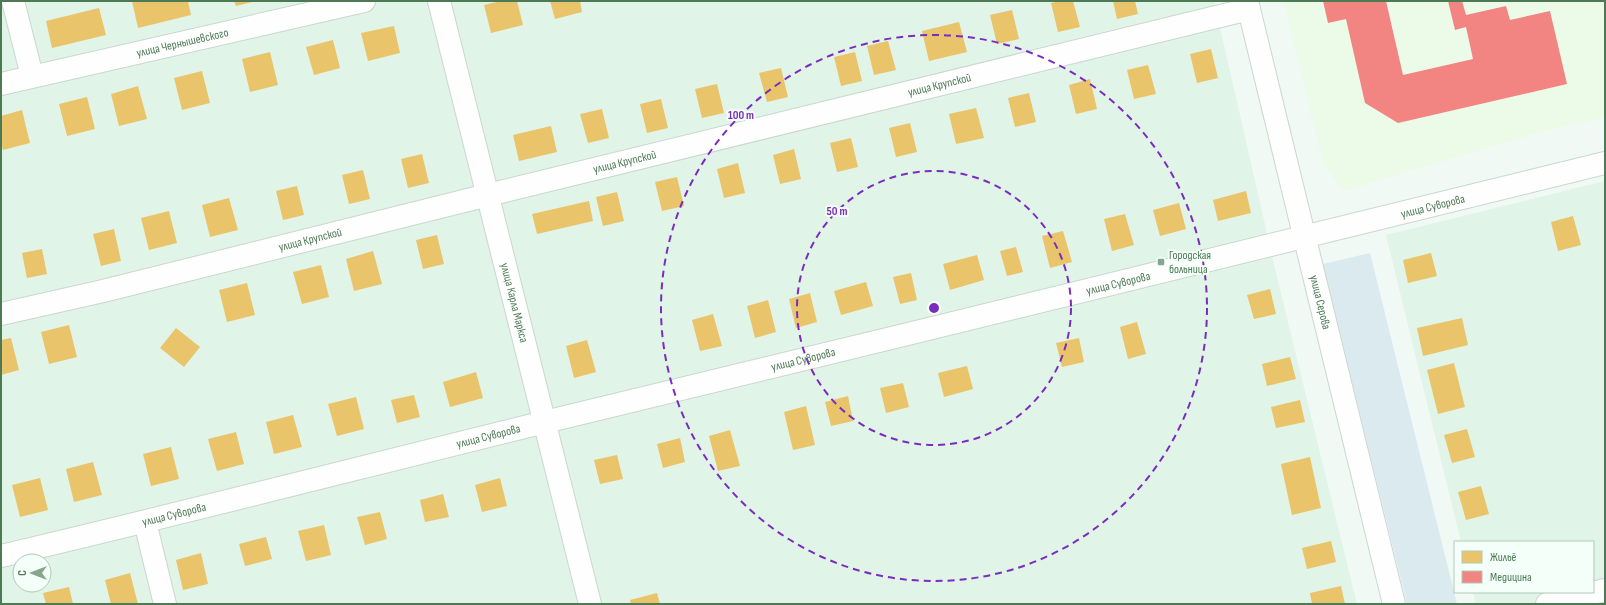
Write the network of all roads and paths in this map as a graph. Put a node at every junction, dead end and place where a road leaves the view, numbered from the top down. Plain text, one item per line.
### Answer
1 (13, 1) edge
2 (364, 1) edge
3 (439, 1) edge
4 (1248, 5) edge
5 (32, 76) junction
6 (1, 84) edge
7 (1605, 163) edge
8 (488, 195) junction
9 (1304, 238) junction
10 (1, 314) edge
11 (545, 422) junction
12 (145, 522) junction
13 (1, 556) edge
14 (1605, 590) edge
15 (1592, 593) edge
16 (1594, 593) edge
17 (165, 604) edge
18 (590, 604) edge
19 (1394, 604) edge
20 (1546, 604) edge

1 - 5 street
2 - 5 street, улица Чернышевского
3 - 8 street, улица Карла Маркса
4 - 8 street, улица Крупской
4 - 9 street, улица Серова
5 - 6 street, улица Чернышевского
7 - 9 street, улица Суворова
8 - 10 street, улица Крупской
8 - 11 street, улица Карла Маркса
9 - 11 street, улица Суворова
9 - 19 street, улица Серова
11 - 12 street, улица Суворова
11 - 18 street, улица Карла Маркса
12 - 13 street, улица Суворова
12 - 17 street
14 - 16 street
15 - 20 street

